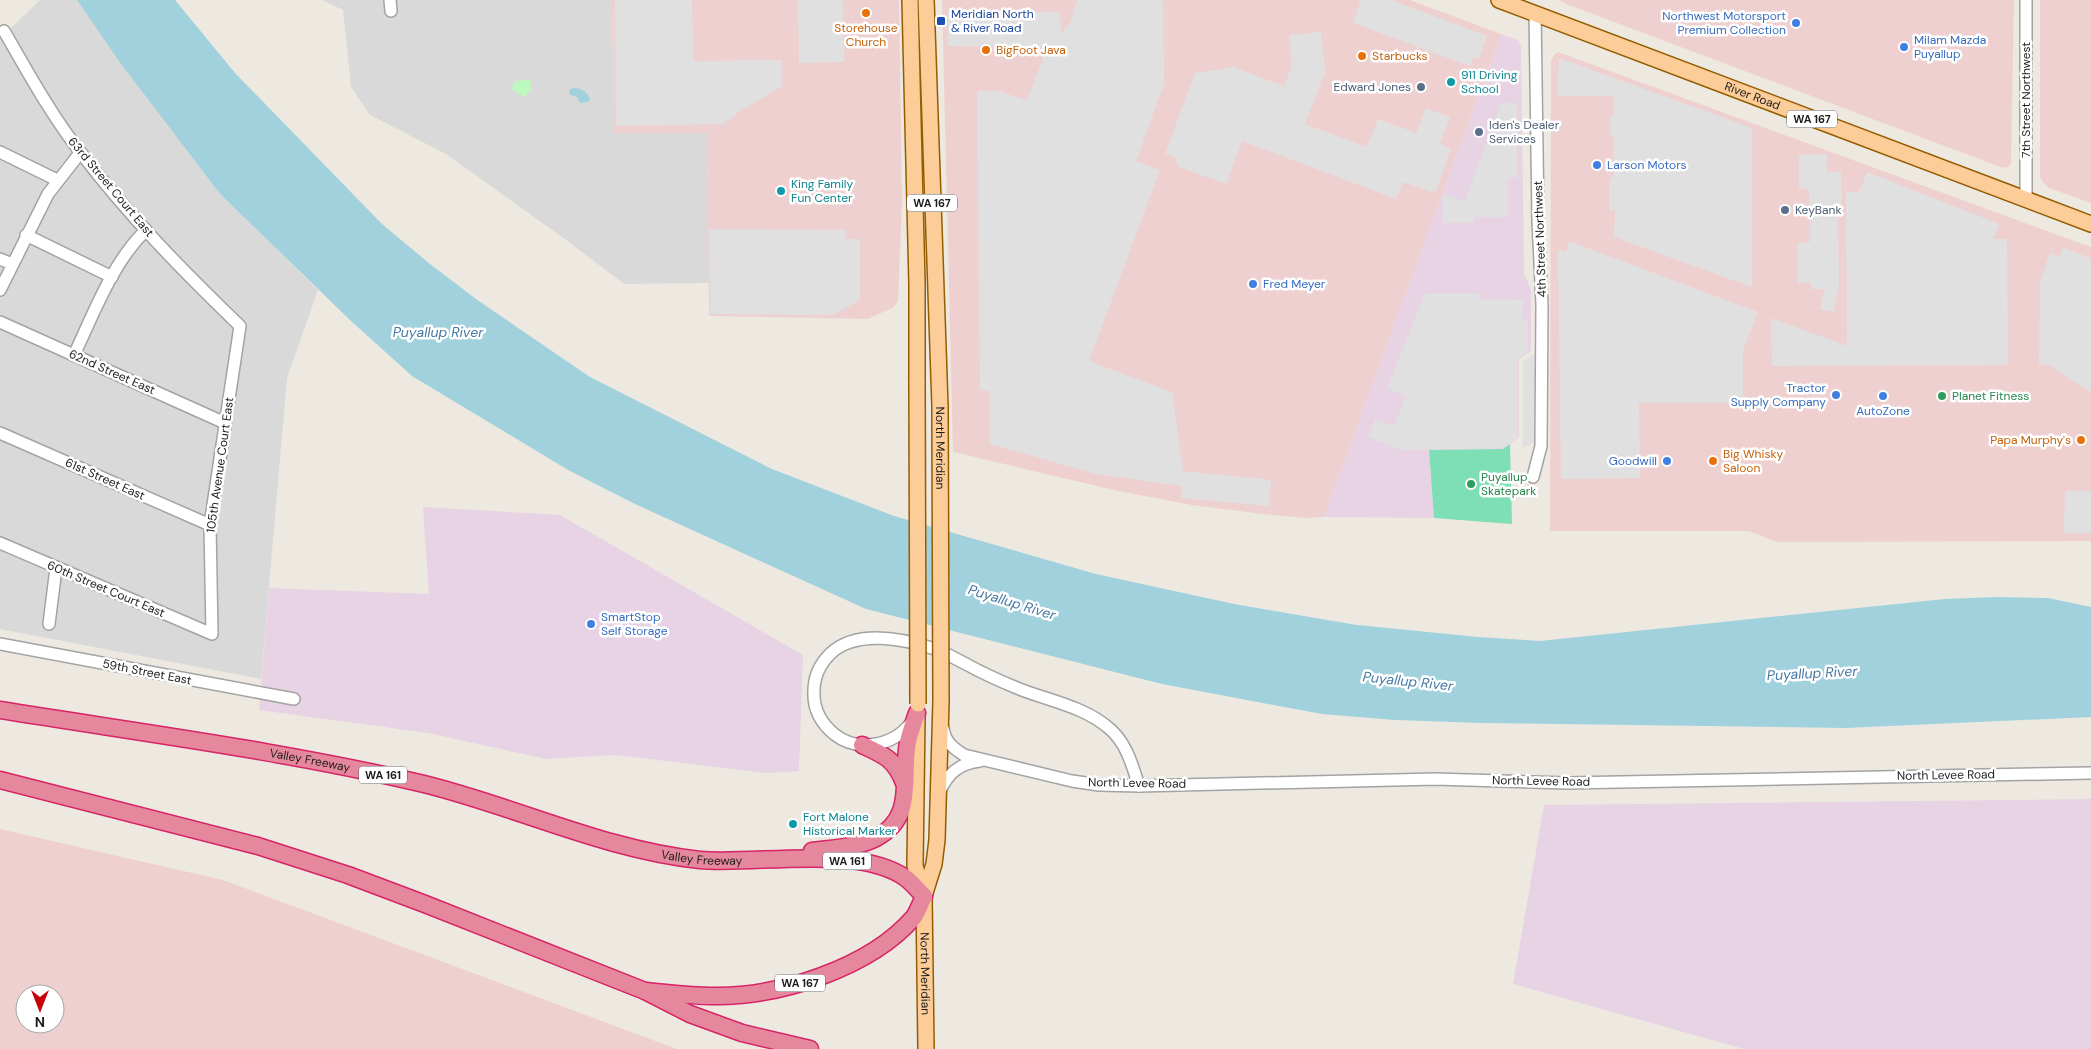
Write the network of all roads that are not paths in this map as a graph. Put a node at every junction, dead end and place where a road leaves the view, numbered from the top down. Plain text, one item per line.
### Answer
1 (910, 0) edge
2 (926, 0) edge
3 (1500, 0) edge
4 (2026, 0) edge
5 (1534, 6) edge
6 (4, 31) dead end
7 (0, 152) edge
8 (80, 153) junction
9 (57, 180) junction
10 (2026, 199) junction
11 (2091, 224) edge
12 (146, 230) junction
13 (26, 235) junction
14 (0, 258) edge
15 (12, 264) junction
16 (112, 277) junction
17 (0, 290) edge
18 (0, 322) edge
19 (240, 326) joint
20 (74, 355) junction
21 (225, 423) junction
22 (0, 433) edge
23 (1533, 476) dead end
24 (210, 525) junction
25 (0, 544) edge
26 (56, 568) junction
27 (48, 624) dead end
28 (212, 634) joint
29 (0, 644) edge
30 (294, 699) dead end
31 (918, 708) junction
32 (0, 710) edge
33 (941, 717) junction
34 (862, 745) junction
35 (995, 761) junction
36 (2091, 772) edge
37 (0, 780) edge
38 (905, 786) junction
39 (1139, 786) junction
40 (939, 795) junction
41 (760, 859) junction
42 (924, 896) junction
43 (645, 991) junction
44 (810, 1049) edge
45 (926, 1049) edge

1 - 31 main road, North Meridian / WA 167, bridge
2 - 33 main road, North Meridian / WA 167, bridge
3 - 5 main road, River Road / WA 167
4 - 10 street, 7th Street Northwest
5 - 10 main road, River Road / WA 167
5 - 23 street, 4th Street Northwest
6 - 8 street, 63rd Street Court East
7 - 9 street
8 - 9 street
8 - 12 street, 63rd Street Court East
9 - 13 street
10 - 11 main road, River Road / WA 167
12 - 16 street
12 - 19 street, 63rd Street Court East
13 - 15 street
13 - 16 street
14 - 15 street
15 - 17 street
16 - 20 street
18 - 20 street, 62nd Street East
19 - 21 street, 105th Avenue Court East
20 - 21 street, 62nd Street East
21 - 24 street, 105th Avenue Court East
22 - 24 street, 61st Street East
24 - 28 street, 105th Avenue Court East
25 - 26 street, 60th Street Court East
26 - 27 street
26 - 28 street, 60th Street Court East
29 - 30 street, 59th Street East
31 - 34 street
31 - 38 highway, WA 167
31 - 42 main road, North Meridian
32 - 41 highway, Valley Freeway / WA 161
33 - 35 street
33 - 40 main road, North Meridian / WA 167
34 - 38 highway
34 - 39 street
35 - 39 street, North Levee Road
35 - 40 street
36 - 39 street, North Levee Road
37 - 43 highway
38 - 41 highway, WA 167
40 - 42 main road, North Meridian / WA 167
41 - 42 highway, WA 161
42 - 43 highway, WA 167
42 - 45 main road, North Meridian
43 - 44 highway

